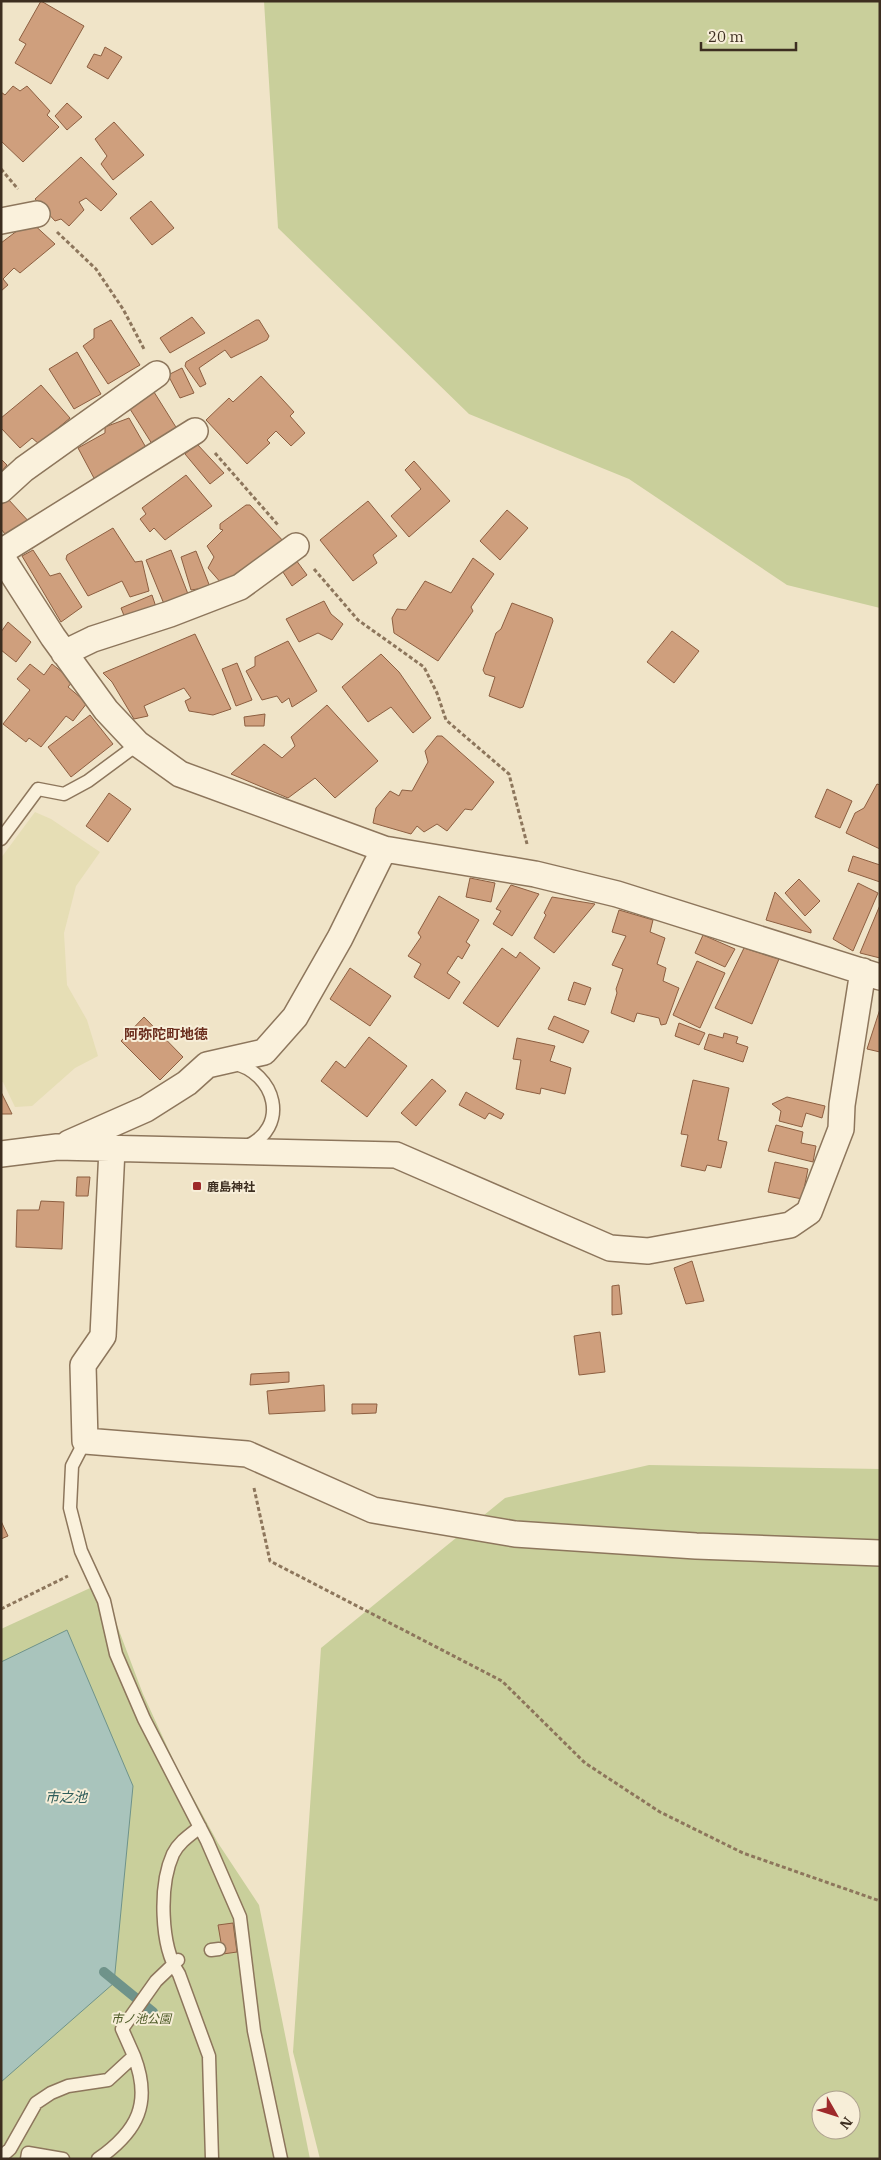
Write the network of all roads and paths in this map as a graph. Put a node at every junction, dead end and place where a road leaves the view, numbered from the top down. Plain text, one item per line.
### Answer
1 (1, 169) edge
2 (37, 214) junction
3 (1, 221) edge
4 (158, 374) joint
5 (195, 431) joint
6 (1, 490) edge
7 (296, 546) junction
8 (1, 552) edge
9 (1, 556) edge
10 (64, 652) junction
11 (138, 744) junction
12 (1, 839) edge
13 (384, 849) junction
14 (535, 874) junction
15 (871, 974) edge
16 (199, 1073) junction
17 (57, 1147) junction
18 (112, 1150) junction
19 (236, 1151) junction
20 (1, 1154) edge
21 (85, 1441) junction
22 (247, 1454) junction
23 (880, 1553) edge
24 (89, 1566) junction
25 (1, 1609) edge
26 (200, 1827) junction
27 (880, 1901) edge
28 (176, 1961) junction
29 (134, 2056) junction
30 (6, 2153) edge
31 (27, 2156) edge
32 (63, 2159) edge
33 (98, 2159) edge
34 (212, 2159) edge
35 (281, 2159) edge

1 - 2 path
2 - 3 street
2 - 4 path
4 - 6 street
5 - 7 path
5 - 8 street
7 - 10 street
7 - 14 path
9 - 10 street
10 - 11 street
11 - 12 lane
11 - 13 street
13 - 14 street
13 - 16 street
14 - 15 street
15 - 19 street
16 - 17 street
16 - 19 lane
17 - 18 street
17 - 20 street
18 - 19 street
18 - 21 street
21 - 22 street
21 - 24 lane
22 - 23 street
22 - 27 path
24 - 25 path
24 - 26 lane
26 - 28 lane
26 - 35 lane
28 - 29 lane
28 - 34 lane
29 - 30 lane
29 - 33 lane
30 - 31 lane
31 - 32 lane

